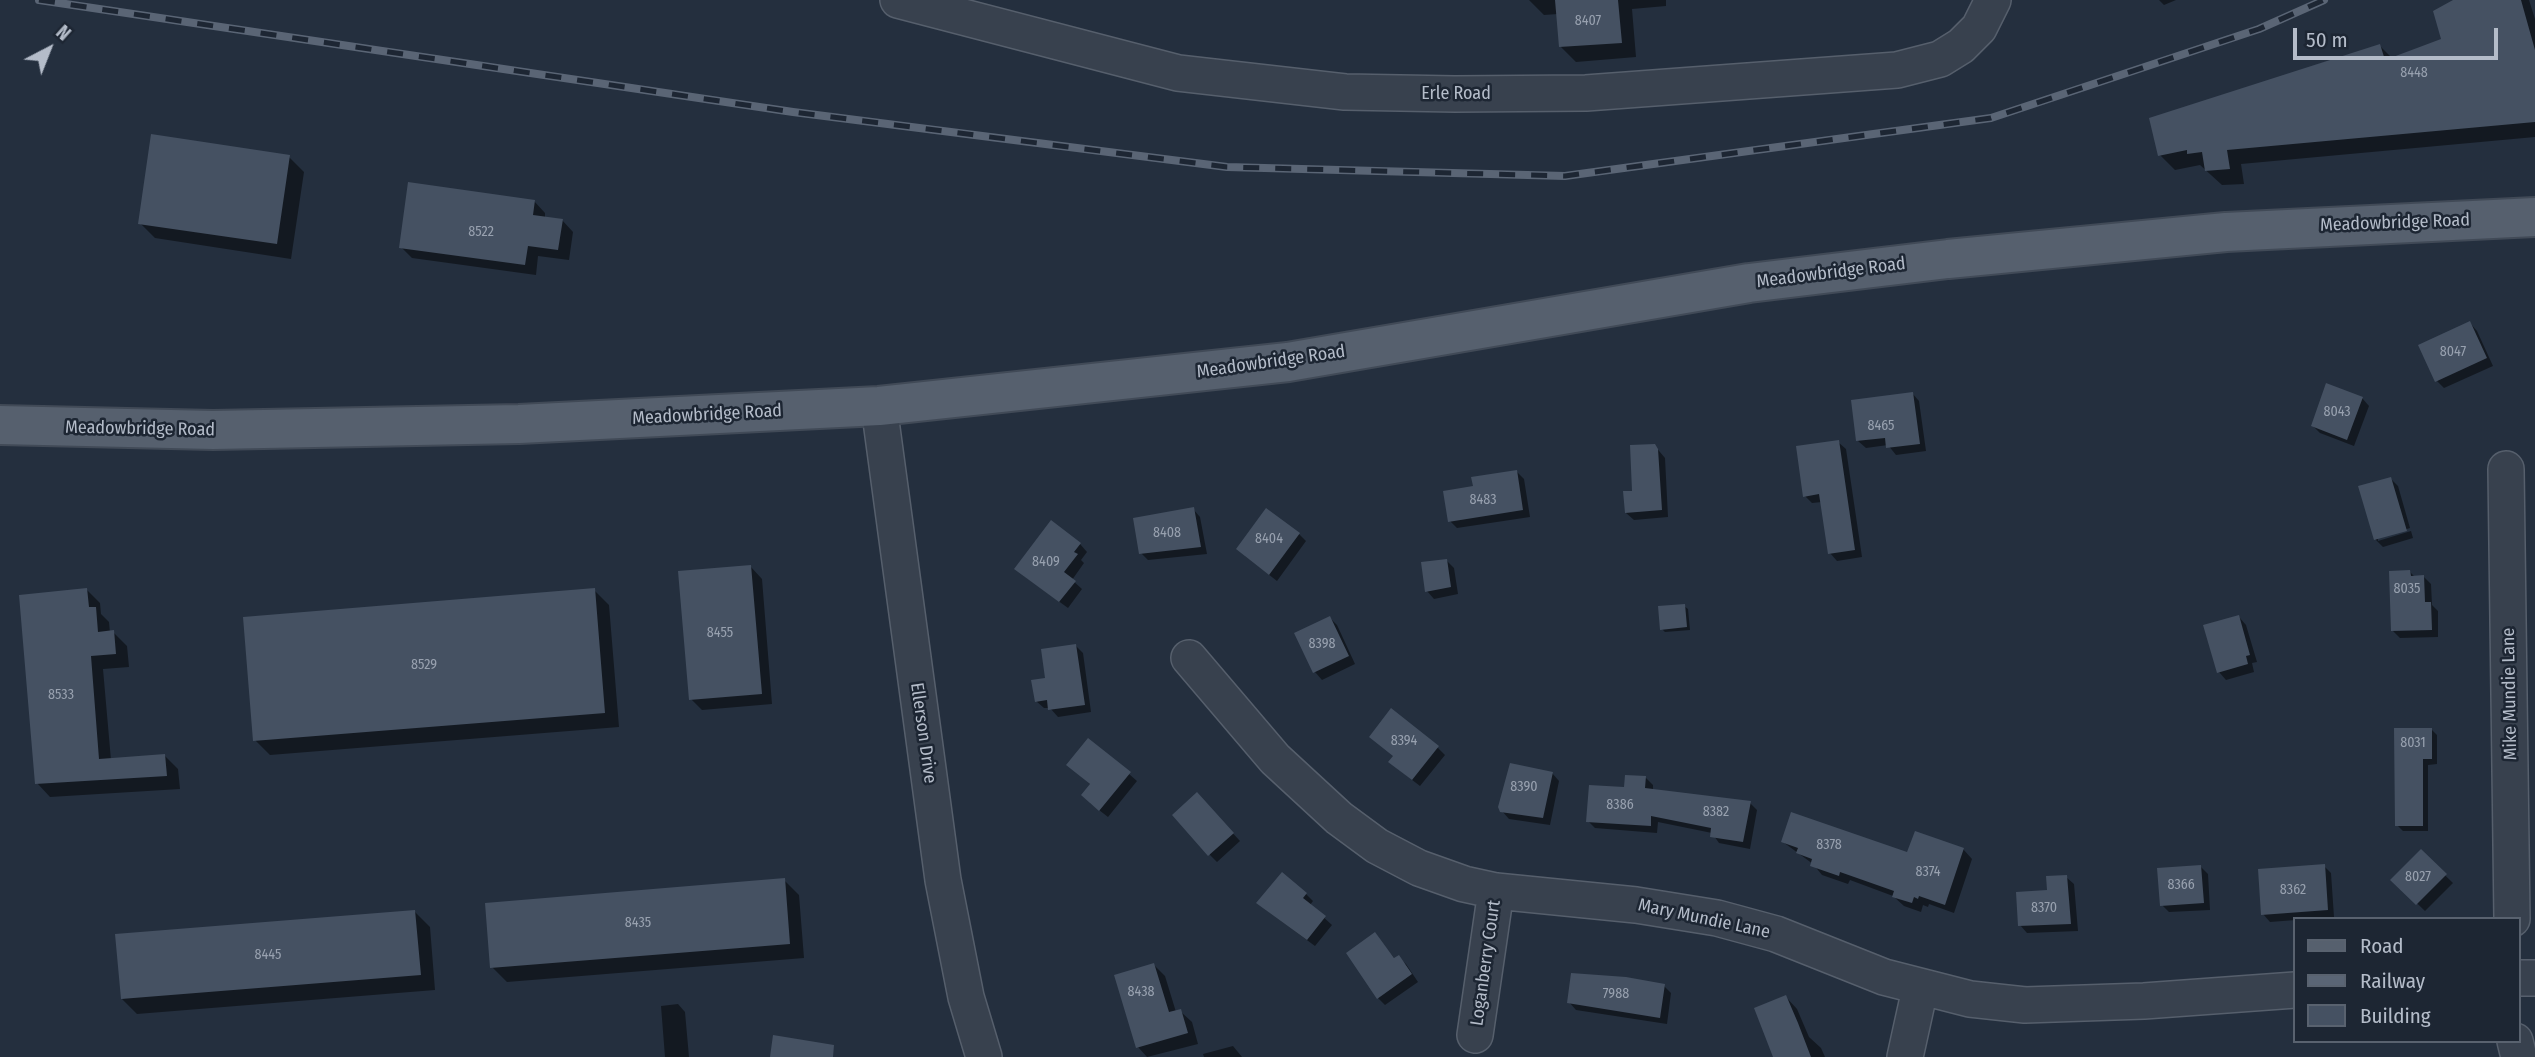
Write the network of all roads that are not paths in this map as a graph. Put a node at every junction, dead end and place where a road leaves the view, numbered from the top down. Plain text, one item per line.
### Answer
1 (898, 0) edge
2 (1993, 0) edge
3 (2535, 218) edge
4 (879, 406) junction
5 (0, 425) edge
6 (2506, 469) dead end
7 (1189, 658) dead end
8 (1496, 891) junction
9 (2512, 917) edge
10 (1920, 989) junction
11 (2294, 990) edge
12 (1475, 1035) dead end
13 (984, 1057) edge
14 (1905, 1057) edge

1 - 2 street, Erle Road
3 - 4 main road, Meadowbridge Road
4 - 5 main road, Meadowbridge Road
4 - 13 street, Ellerson Drive
6 - 9 street, Mike Mundie Lane
7 - 8 street, Mary Mundie Lane
8 - 10 street, Mary Mundie Lane
8 - 12 street, Loganberry Court
10 - 11 street, Mary Mundie Lane
10 - 14 street

